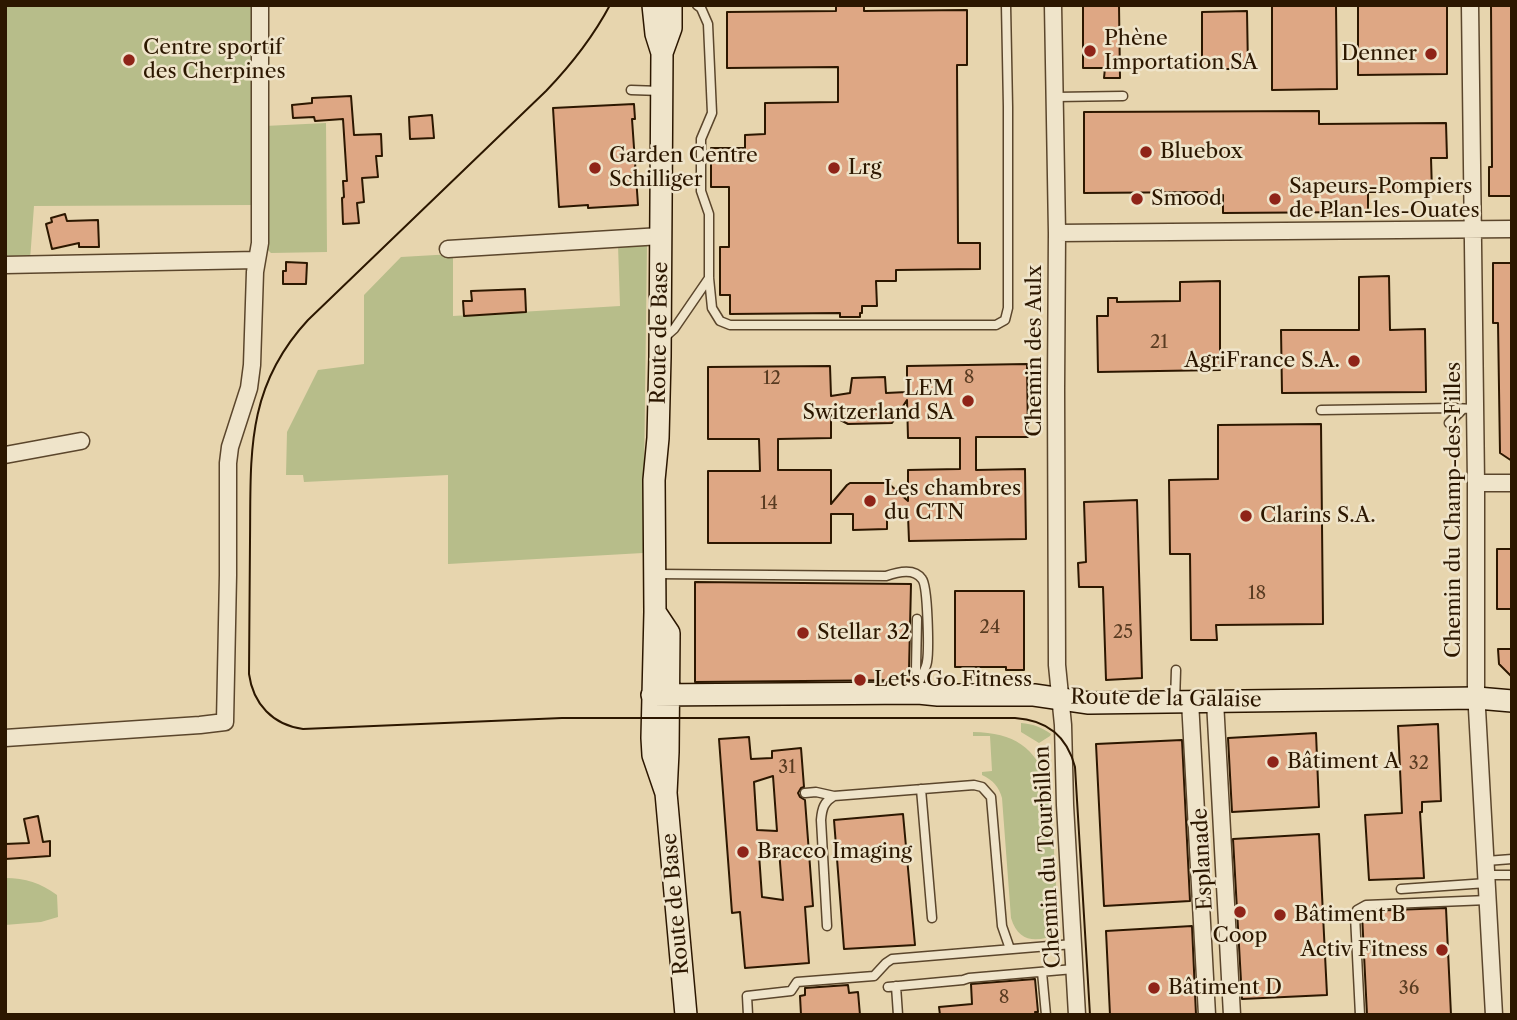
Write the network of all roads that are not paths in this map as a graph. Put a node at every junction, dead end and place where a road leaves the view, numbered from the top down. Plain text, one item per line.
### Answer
1 (260, 5) edge
2 (653, 5) edge
3 (671, 5) edge
4 (1006, 5) edge
5 (1054, 5) edge
6 (1470, 5) edge
7 (700, 6) edge
8 (662, 53) junction
9 (631, 90) dead end
10 (661, 91) junction
11 (1123, 96) dead end
12 (1055, 97) junction
13 (1512, 229) edge
14 (1473, 230) junction
15 (1057, 233) junction
16 (661, 236) junction
17 (448, 249) dead end
18 (257, 260) junction
19 (5, 265) edge
20 (709, 278) junction
21 (660, 342) junction
22 (1469, 409) junction
23 (1321, 410) dead end
24 (1449, 423) dead end
25 (81, 441) dead end
26 (5, 456) edge
27 (1476, 483) junction
28 (1512, 484) edge
29 (654, 574) junction
30 (917, 620) dead end
31 (1176, 670) dead end
32 (918, 688) junction
33 (660, 695) junction
34 (1060, 698) junction
35 (1477, 698) junction
36 (1215, 701) junction
37 (1512, 701) edge
38 (1182, 702) junction
39 (5, 738) edge
40 (921, 789) junction
41 (805, 793) dead end
42 (834, 796) junction
43 (1512, 859) edge
44 (1486, 873) junction
45 (1512, 875) edge
46 (1401, 889) dead end
47 (1488, 901) junction
48 (932, 918) dead end
49 (827, 926) dead end
50 (1073, 944) junction
51 (1010, 949) junction
52 (1074, 970) junction
53 (1042, 972) junction
54 (686, 1015) edge
55 (748, 1015) edge
56 (898, 1015) edge
57 (1046, 1015) edge
58 (1077, 1015) edge
59 (1207, 1015) edge
60 (1232, 1015) edge
61 (1360, 1015) edge
62 (1494, 1015) edge

1 - 18 street
2 - 8 street, Route de Base
3 - 8 street, Route de Base
4 - 20 lane
5 - 12 street, Chemin des Aulx
6 - 14 street, Chemin du Champ-des-Filles
7 - 20 lane
8 - 10 street, Route de Base
9 - 10 lane
10 - 16 street, Route de Base
11 - 12 lane
12 - 15 street, Chemin des Aulx
13 - 14 street
14 - 15 street
14 - 22 street, Chemin du Champ-des-Filles
15 - 34 street, Chemin des Aulx
16 - 17 street
16 - 21 street, Route de Base
18 - 19 street
18 - 39 street
20 - 21 lane
21 - 29 street, Route de Base
22 - 23 lane
22 - 24 lane
22 - 27 street, Chemin du Champ-des-Filles
25 - 26 street
27 - 28 street
27 - 35 street, Chemin du Champ-des-Filles
29 - 32 lane
29 - 33 street, Route de Base
30 - 32 lane
31 - 38 lane
32 - 33 street, Route de la Galaise
32 - 34 street, Route de la Galaise
33 - 54 street, Route de Base
34 - 38 street, Route de la Galaise
34 - 50 street, Chemin du Tourbillon
35 - 36 street, Route de la Galaise
35 - 37 street, Route de la Galaise
35 - 44 street, Chemin du Champ-des-Filles
36 - 38 street, Route de la Galaise
36 - 60 street, Esplanade
38 - 59 street, Esplanade
40 - 42 lane
40 - 48 lane
40 - 51 lane
41 - 42 lane
42 - 49 lane
43 - 44 lane
44 - 45 lane
44 - 46 lane
44 - 47 street, Chemin du Champ-des-Filles
47 - 61 lane
47 - 62 street, Chemin du Champ-des-Filles
50 - 51 lane
50 - 52 street, Chemin du Tourbillon
51 - 55 lane
52 - 53 lane
52 - 58 street, Chemin du Tourbillon
53 - 56 lane
53 - 57 lane

